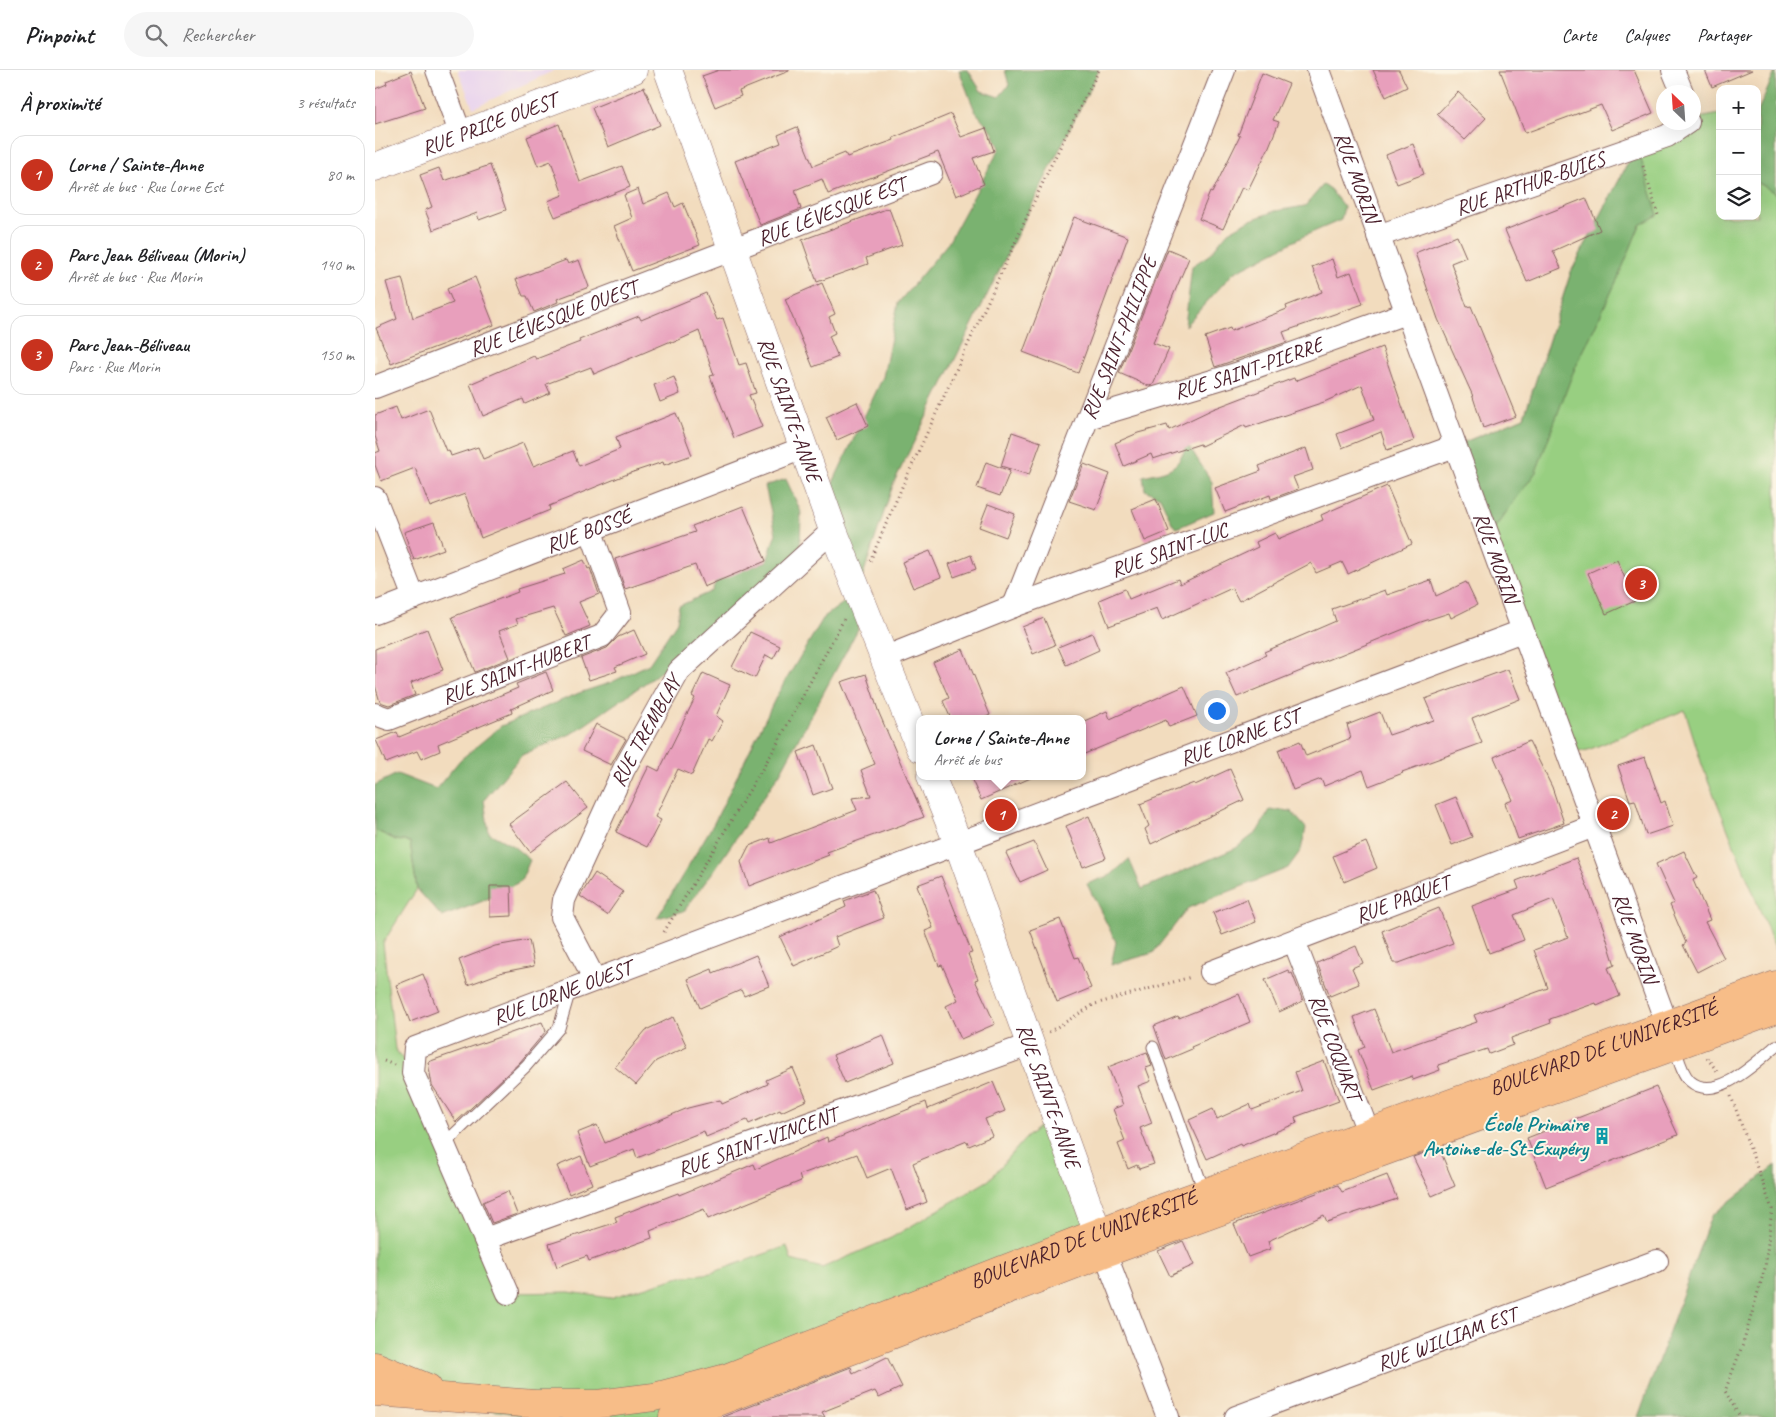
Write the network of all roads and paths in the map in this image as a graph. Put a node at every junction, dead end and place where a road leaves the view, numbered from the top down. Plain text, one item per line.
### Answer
1 (437, 70) edge
2 (633, 70) edge
3 (668, 70) edge
4 (1099, 70) edge
5 (1224, 70) edge
6 (1318, 70) edge
7 (1673, 70) edge
8 (1679, 85) edge
9 (1677, 130) edge
10 (461, 135) junction
11 (1637, 146) junction
12 (375, 167) edge
13 (931, 173) dead end
14 (1658, 215) dead end
15 (1379, 236) junction
16 (732, 248) junction
17 (1407, 313) junction
18 (375, 387) edge
19 (1088, 418) junction
20 (1455, 446) junction
21 (803, 448) junction
22 (375, 498) edge
23 (590, 529) junction
24 (833, 530) junction
25 (857, 593) junction
26 (413, 598) junction
27 (1014, 606) junction
28 (375, 613) edge
29 (1522, 630) junction
30 (884, 658) junction
31 (375, 714) edge
32 (916, 738) edge
33 (933, 780) edge
34 (1594, 826) junction
35 (958, 843) junction
36 (1294, 941) junction
37 (642, 963) junction
38 (1211, 972) joint
39 (595, 980) junction
40 (1776, 985) edge
41 (570, 990) junction
42 (1776, 1009) edge
43 (1671, 1035) junction
44 (1029, 1044) junction
45 (1776, 1046) edge
46 (1153, 1047) dead end
47 (1705, 1056) dead end
48 (1727, 1083) junction
49 (444, 1144) junction
50 (1373, 1144) junction
51 (1205, 1194) junction
52 (485, 1239) junction
53 (1101, 1243) junction
54 (1657, 1261) dead end
55 (508, 1293) dead end
56 (375, 1366) edge
57 (375, 1392) edge
58 (455, 1400) junction
59 (673, 1417) edge
60 (1168, 1417) edge
61 (1236, 1417) edge
62 (1740, 1417) edge

1 - 10 street
2 - 10 street, RUE PRICE OUEST
3 - 16 street, RUE SAINTE-ANNE
4 - 25 path
5 - 19 street, RUE SAINT-PHILIPPE
6 - 15 street, RUE MORIN
7 - 8 street
9 - 11 street, RUE ARTHUR-BUIES
10 - 12 street, RUE PRICE OUEST
11 - 14 path
11 - 15 street, RUE ARTHUR-BUIES
13 - 16 street, RUE LÉVESQUE EST
15 - 17 street, RUE MORIN
16 - 18 street, RUE LÉVESQUE OUEST
16 - 21 street, RUE SAINTE-ANNE
17 - 19 street, RUE SAINT-PIERRE
17 - 20 street, RUE MORIN
19 - 27 street, RUE SAINT-PHILIPPE
20 - 27 street, RUE SAINT-LUC
20 - 29 street, RUE MORIN
21 - 23 street, RUE BOSSÉ
21 - 24 street, RUE SAINTE-ANNE
22 - 26 street
23 - 26 street, RUE BOSSÉ
23 - 31 street, RUE SAINT-HUBERT
24 - 25 street, RUE SAINTE-ANNE
24 - 39 street, RUE TREMBLAY
25 - 30 street, RUE SAINTE-ANNE
25 - 37 path
26 - 28 street, RUE BOSSÉ
27 - 30 street, RUE SAINT-LUC
29 - 34 street, RUE MORIN
29 - 35 street, RUE LORNE EST
30 - 32 street, RUE SAINTE-ANNE
33 - 35 street, RUE SAINTE-ANNE
34 - 36 street, RUE PAQUET
34 - 43 street, RUE MORIN
35 - 37 street, RUE LORNE OUEST
35 - 44 street, RUE SAINTE-ANNE
36 - 38 street, RUE PAQUET
36 - 50 street, RUE COQUART
37 - 39 street, RUE LORNE OUEST
38 - 44 path
39 - 41 street, RUE LORNE OUEST
40 - 43 main road, BOULEVARD DE L'UNIVERSITÉ
41 - 49 lane
41 - 49 street, RUE LORNE OUEST
42 - 43 main road, BOULEVARD DE L'UNIVERSITÉ
43 - 48 lane
43 - 50 main road, BOULEVARD DE L'UNIVERSITÉ
44 - 52 street, RUE SAINT-VINCENT
44 - 53 street, RUE SAINTE-ANNE
45 - 48 lane
46 - 51 lane
47 - 48 path
48 - 62 path
49 - 52 street, RUE LORNE OUEST
50 - 51 main road, BOULEVARD DE L'UNIVERSITÉ
50 - 53 main road, BOULEVARD DE L'UNIVERSITÉ
51 - 53 main road, BOULEVARD DE L'UNIVERSITÉ
52 - 55 street, RUE LORNE OUEST
53 - 58 main road, BOULEVARD DE L'UNIVERSITÉ
53 - 59 main road, BOULEVARD DE L'UNIVERSITÉ
53 - 60 street, RUE SAINTE-ANNE
54 - 61 street, RUE WILLIAM EST
56 - 58 main road
57 - 58 main road, BOULEVARD DE L'UNIVERSITÉ

